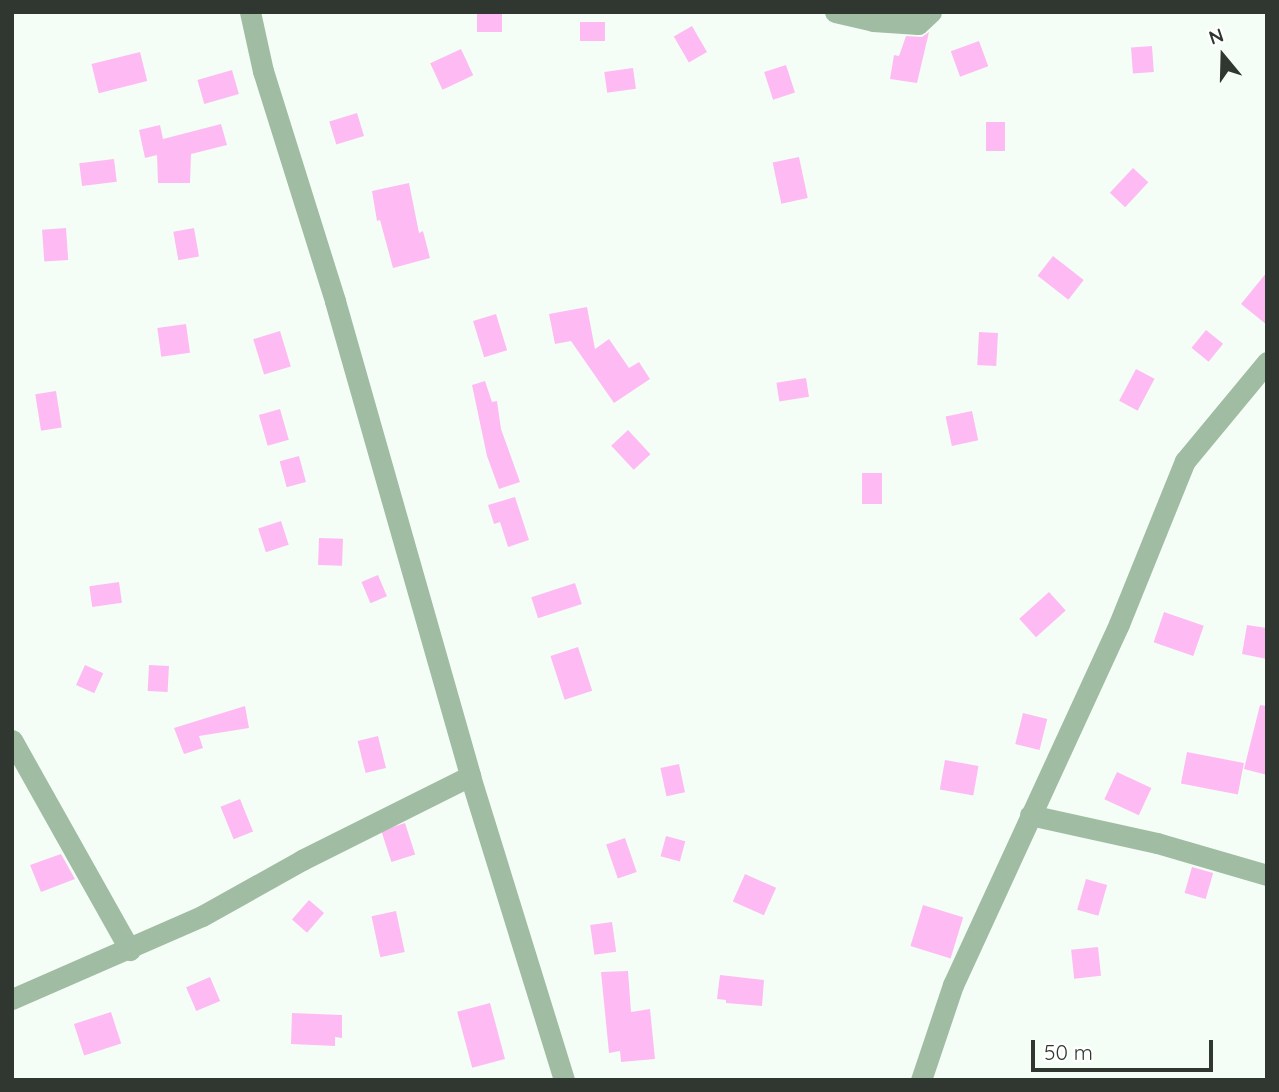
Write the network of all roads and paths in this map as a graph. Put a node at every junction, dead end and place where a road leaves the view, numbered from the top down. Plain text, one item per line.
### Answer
1 (250, 12) edge
2 (835, 12) edge
3 (930, 12) edge
4 (1267, 362) edge
5 (12, 740) edge
6 (470, 776) junction
7 (1030, 815) junction
8 (1267, 875) edge
9 (130, 950) junction
10 (12, 999) edge
11 (565, 1080) edge
12 (921, 1080) edge

1 - 6 street
2 - 3 street
4 - 7 street
5 - 9 street
6 - 9 street
6 - 11 street
7 - 8 street
7 - 12 street
9 - 10 street

